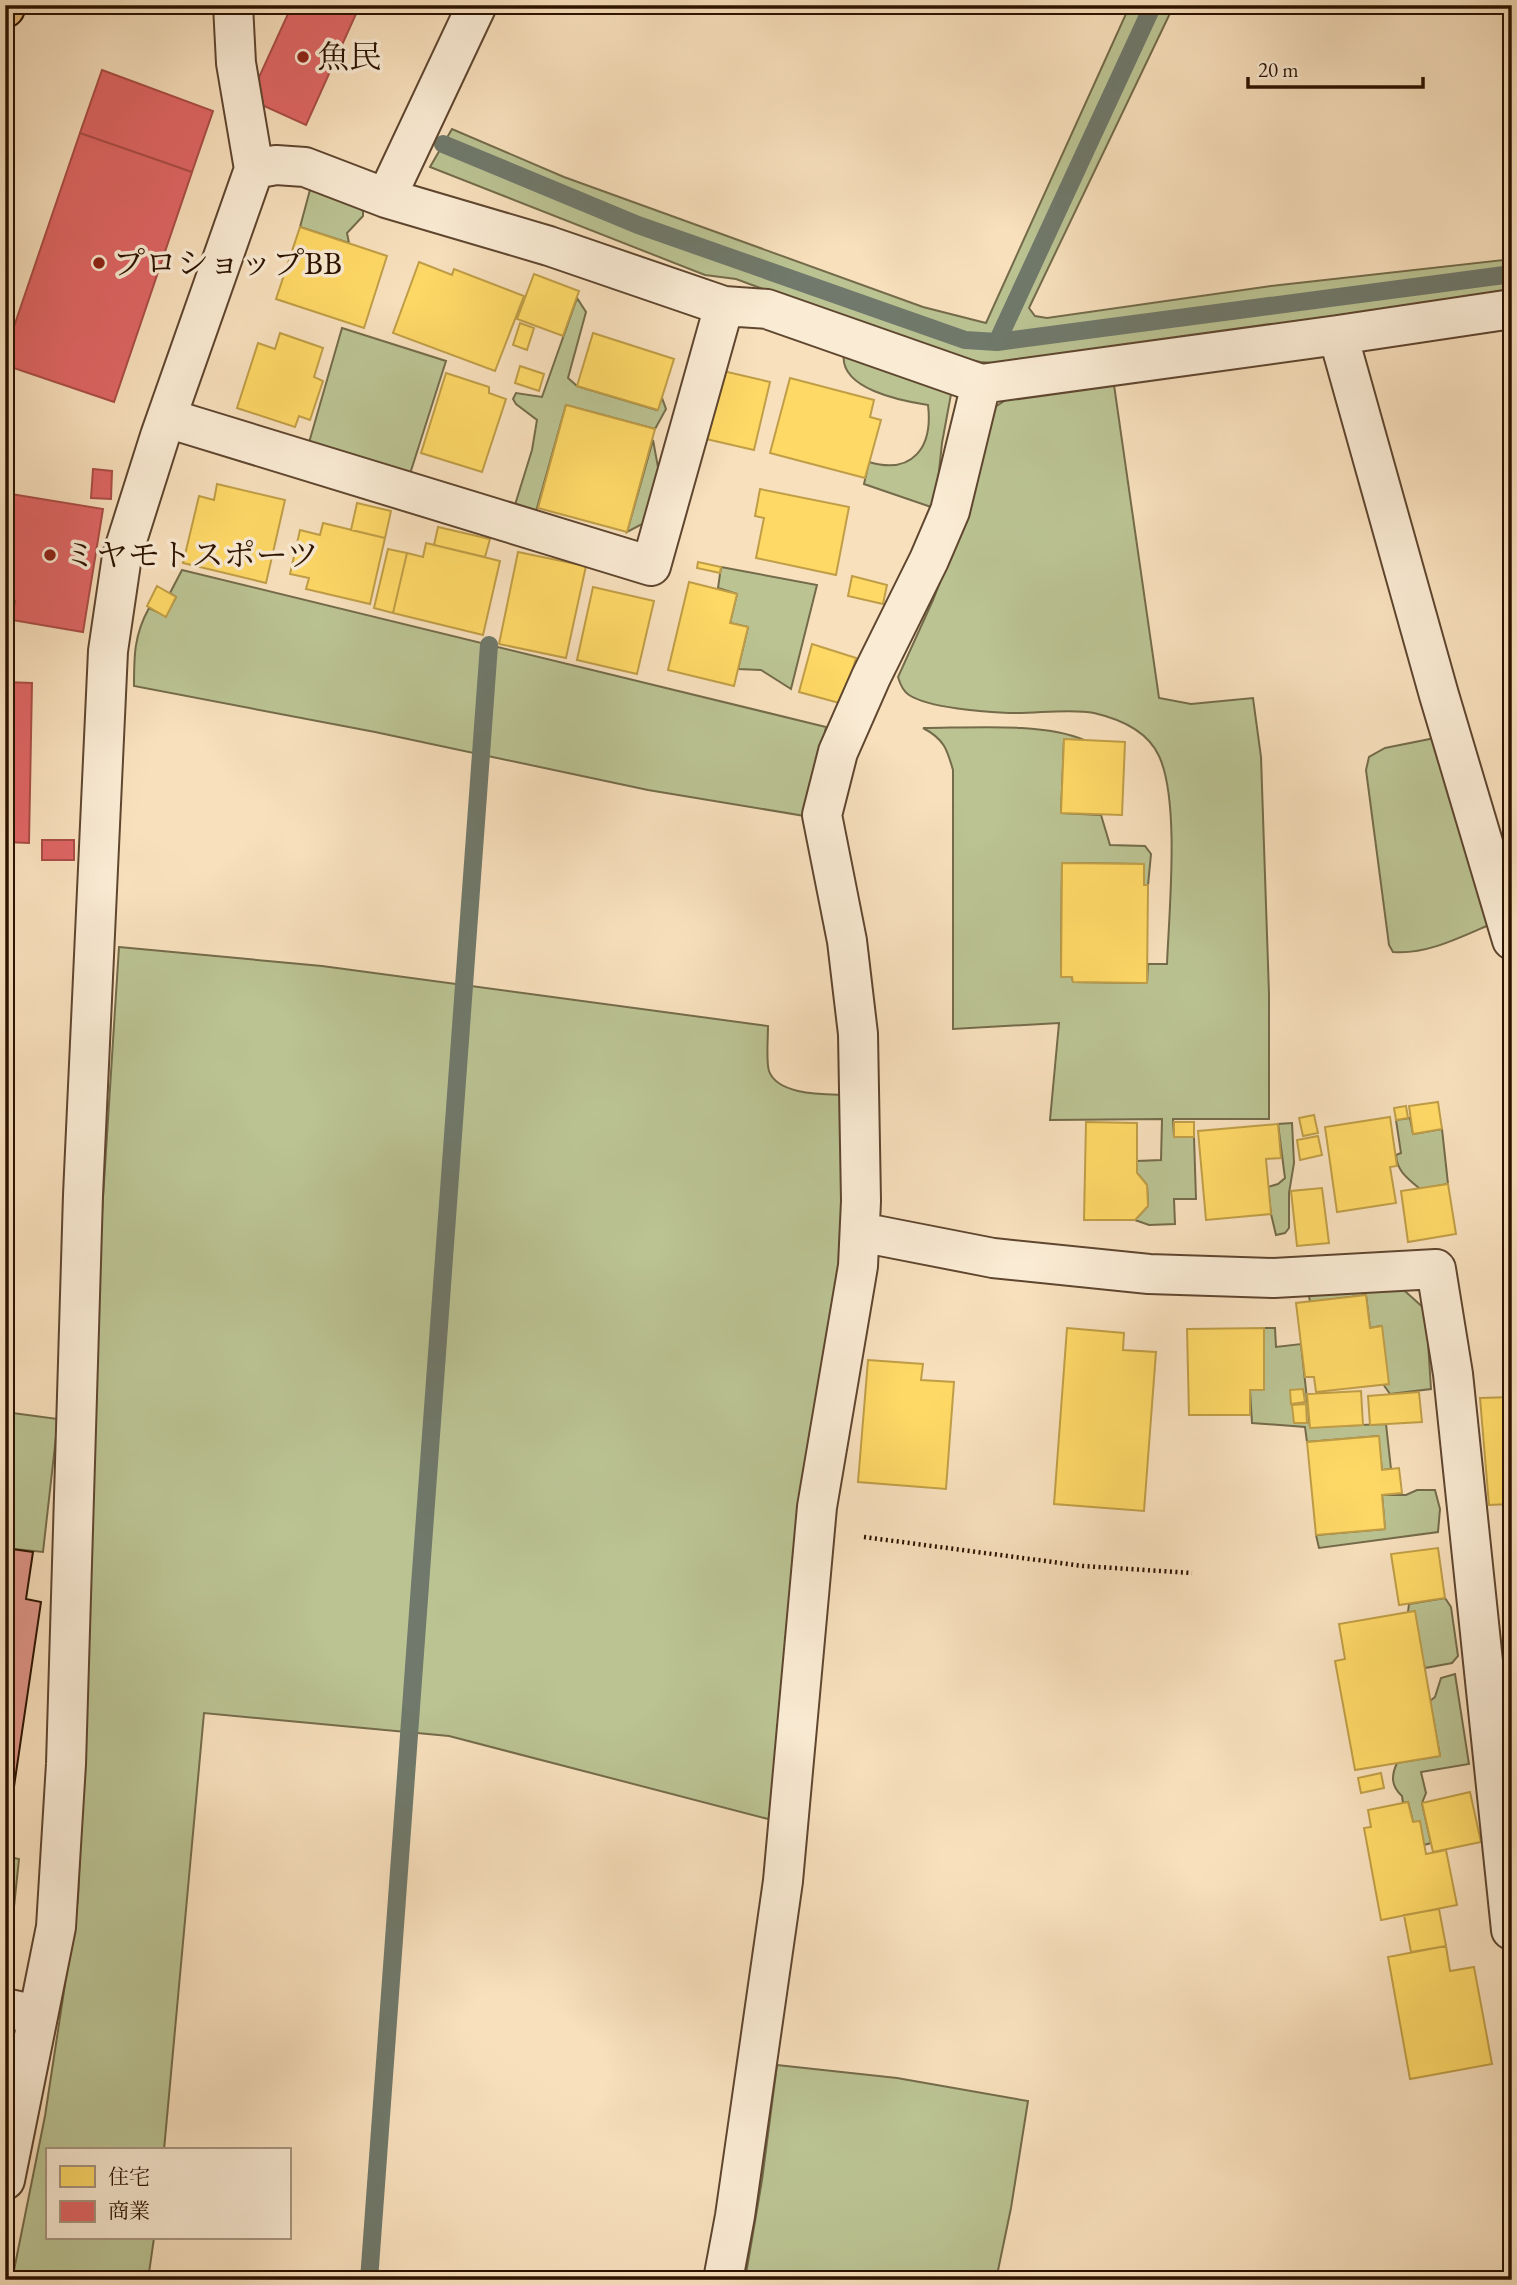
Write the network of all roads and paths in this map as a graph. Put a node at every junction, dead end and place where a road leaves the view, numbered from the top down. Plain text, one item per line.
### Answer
1 (233, 5) edge
2 (477, 5) edge
3 (254, 169) junction
4 (386, 198) junction
5 (724, 306) junction
6 (1512, 309) edge
7 (1338, 335) junction
8 (981, 384) junction
9 (167, 418) junction
10 (1512, 940) edge
11 (860, 1232) junction
12 (815, 1531) junction
13 (1192, 1573) dead end
14 (1497, 1656) edge
15 (1511, 1930) edge
16 (21, 2012) edge
17 (5, 2180) edge
18 (723, 2280) edge

1 - 3 street
2 - 4 street
3 - 4 street
3 - 9 street
4 - 5 street
5 - 8 street
5 - 9 street
6 - 7 street
7 - 8 street
7 - 10 street
8 - 11 street
9 - 16 street
11 - 12 street
11 - 14 street
12 - 13 path
12 - 18 street
14 - 15 street
16 - 17 street

